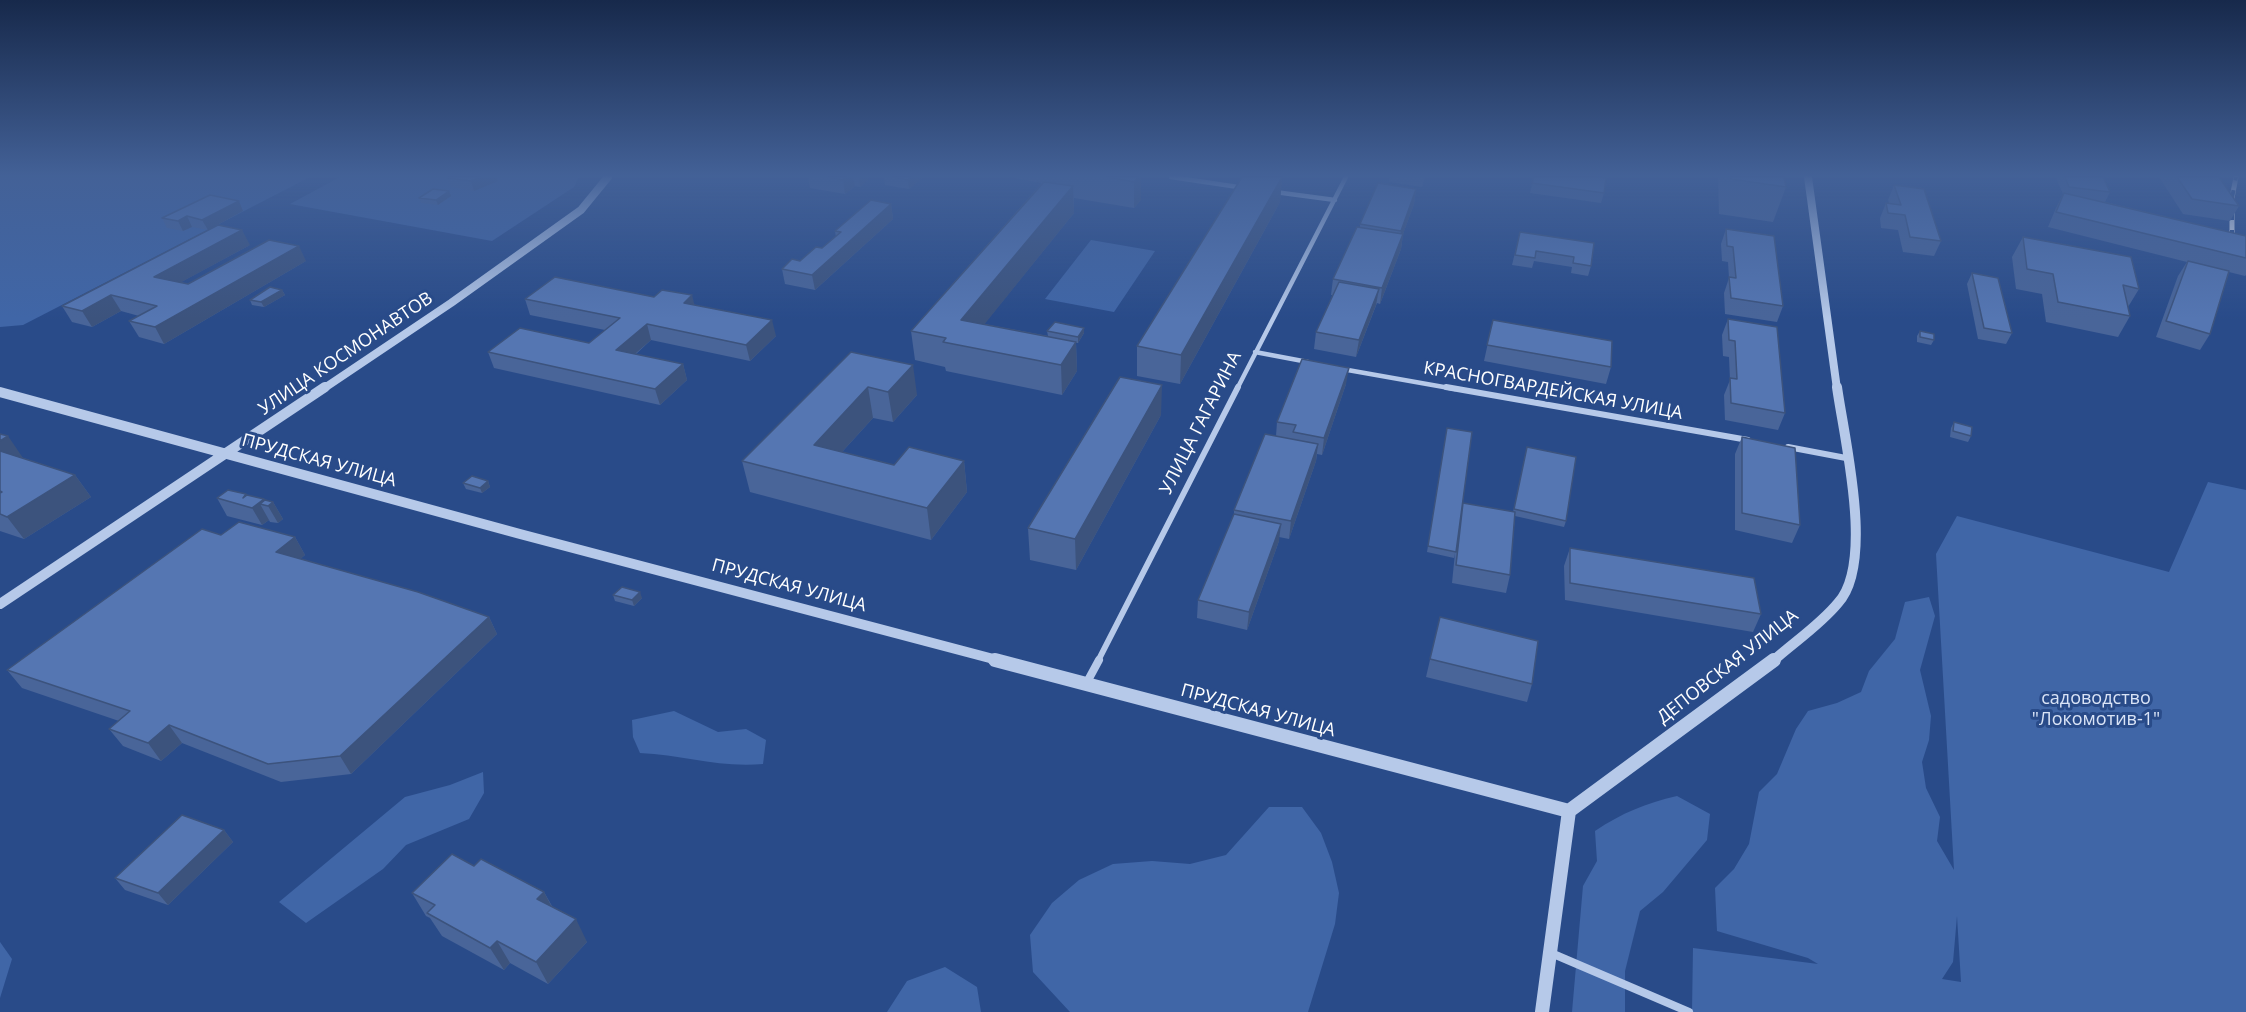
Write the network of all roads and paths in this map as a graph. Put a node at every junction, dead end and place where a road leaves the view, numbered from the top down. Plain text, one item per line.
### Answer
1 (562, 224) edge
2 (1322, 224) edge
3 (1814, 224) edge
4 (1255, 352) junction
5 (1317, 363) edge
6 (1338, 368) edge
7 (0, 392) edge
8 (1759, 442) edge
9 (1781, 446) edge
10 (226, 455) junction
11 (1846, 458) junction
12 (0, 604) edge
13 (1086, 684) junction
14 (1569, 812) junction
15 (1551, 954) junction
16 (1542, 1012) edge
17 (1689, 1012) edge

1 - 10 street, УЛИЦА КОСМОНАВТОВ
2 - 4 street, УЛИЦА ГАГАРИНА
3 - 11 street, ДЕПОВСКАЯ УЛИЦА
4 - 5 street
4 - 13 street, УЛИЦА ГАГАРИНА
6 - 8 street, КРАСНОГВАРДЕЙСКАЯ УЛИЦА
7 - 10 street, ПРУДСКАЯ УЛИЦА
9 - 11 street
10 - 12 street, УЛИЦА КОСМОНАВТОВ
10 - 13 street, ПРУДСКАЯ УЛИЦА
11 - 14 street, ДЕПОВСКАЯ УЛИЦА
13 - 14 street, ПРУДСКАЯ УЛИЦА
14 - 15 street
15 - 16 street
15 - 17 street

